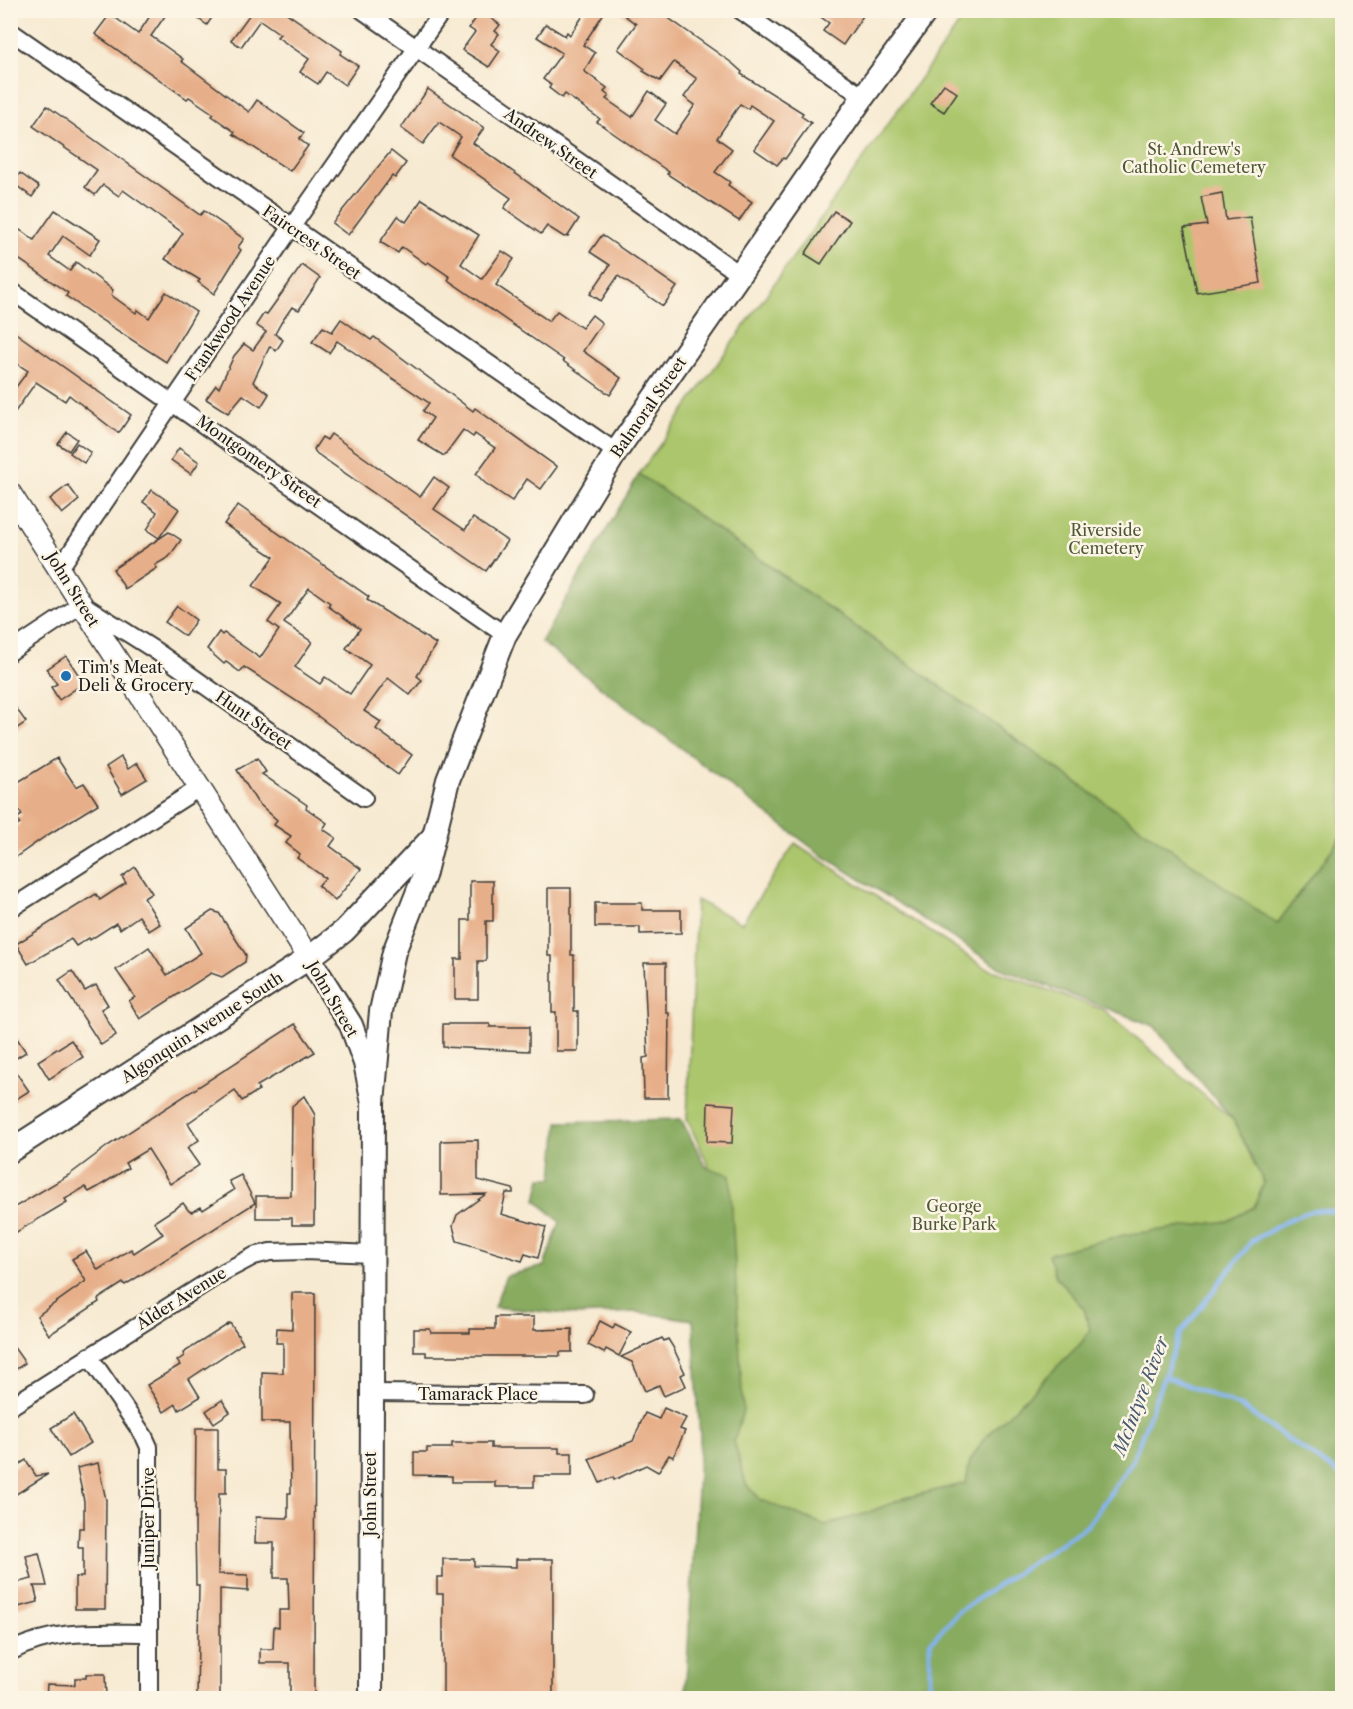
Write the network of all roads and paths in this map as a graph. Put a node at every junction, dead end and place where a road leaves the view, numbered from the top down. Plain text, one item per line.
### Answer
1 (362, 10) edge
2 (443, 10) edge
3 (740, 10) edge
4 (927, 10) edge
5 (10, 31) edge
6 (416, 49) junction
7 (863, 97) junction
8 (291, 228) junction
9 (741, 275) junction
10 (10, 290) edge
11 (174, 402) junction
12 (616, 452) junction
13 (10, 494) edge
14 (60, 568) junction
15 (82, 604) junction
16 (505, 635) junction
17 (10, 652) edge
18 (199, 788) junction
19 (364, 798) dead end
20 (432, 838) junction
21 (10, 909) edge
22 (309, 958) junction
23 (373, 1104) junction
24 (10, 1151) edge
25 (371, 1254) junction
26 (89, 1356) junction
27 (370, 1393) junction
28 (585, 1395) dead end
29 (10, 1407) edge
30 (148, 1633) junction
31 (10, 1652) edge
32 (149, 1698) edge
33 (371, 1698) edge

1 - 6 street, Andrew Street
2 - 6 street, Frankwood Avenue
3 - 7 street
4 - 7 main road, Balmoral Street
5 - 8 street, Faircrest Street
6 - 8 street, Frankwood Avenue
6 - 9 street, Andrew Street
7 - 9 main road, Balmoral Street
8 - 11 street, Frankwood Avenue
8 - 12 street, Faircrest Street
9 - 12 main road, Balmoral Street
10 - 11 street, Montgomery Street
11 - 14 street, Frankwood Avenue
11 - 16 street, Montgomery Street
12 - 16 main road, Balmoral Street
13 - 14 street, John Street
14 - 15 street, John Street
15 - 17 street
15 - 18 street, John Street
15 - 19 street, Hunt Street
16 - 20 main road, Balmoral Street
18 - 21 street
18 - 22 street, John Street
20 - 22 main road, Algonquin Avenue South
20 - 23 main road, Balmoral Street
22 - 23 main road, John Street
22 - 24 main road, Algonquin Avenue South
23 - 25 main road, John Street
25 - 26 street, Alder Avenue
25 - 27 main road, John Street
26 - 29 street, Alder Avenue
26 - 30 street, Juniper Drive
27 - 28 street, Tamarack Place
27 - 33 main road, John Street
30 - 31 street
30 - 32 street, Juniper Drive

